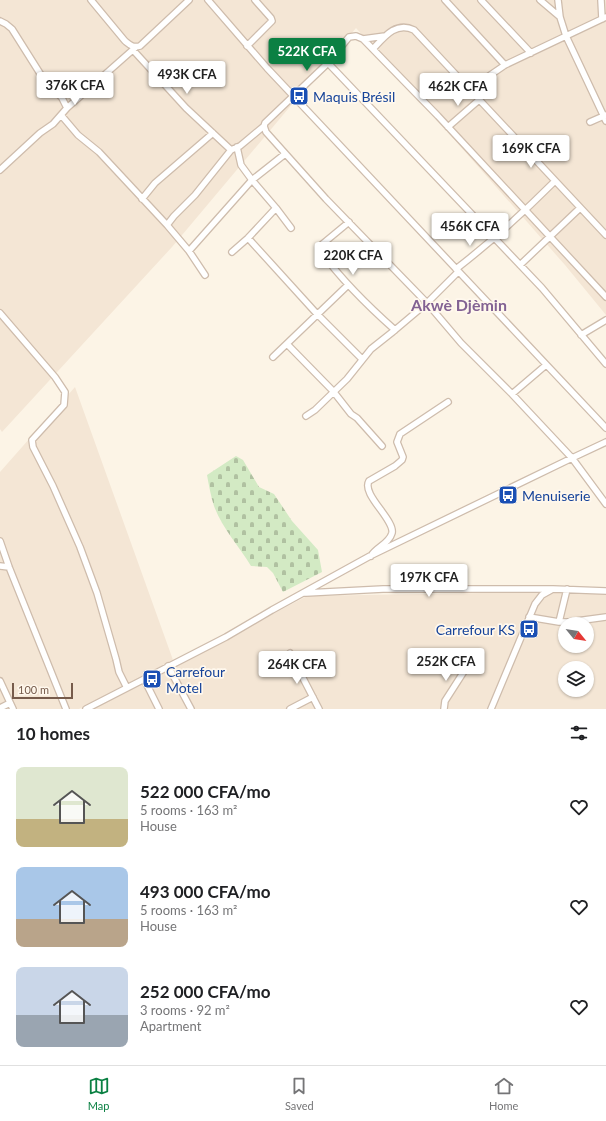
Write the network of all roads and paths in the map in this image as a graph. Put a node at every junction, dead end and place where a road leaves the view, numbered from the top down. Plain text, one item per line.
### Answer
1 (91, 0) edge
2 (188, 0) edge
3 (208, 0) edge
4 (255, 0) edge
5 (444, 0) edge
6 (481, 0) edge
7 (540, 0) edge
8 (558, 0) edge
9 (601, 0) edge
10 (560, 17) junction
11 (604, 18) edge
12 (0, 21) edge
13 (385, 36) junction
14 (566, 36) junction
15 (363, 39) junction
16 (247, 46) junction
17 (134, 48) junction
18 (373, 49) junction
19 (531, 53) junction
20 (328, 63) junction
21 (505, 65) junction
22 (470, 90) junction
23 (294, 96) junction
24 (479, 100) junction
25 (67, 108) junction
26 (62, 114) junction
27 (605, 117) edge
28 (590, 122) dead end
29 (264, 126) junction
30 (448, 127) junction
31 (213, 133) junction
32 (237, 147) junction
33 (231, 150) junction
34 (285, 154) junction
35 (0, 170) edge
36 (252, 180) junction
37 (555, 182) junction
38 (142, 199) junction
39 (276, 208) junction
40 (580, 208) junction
41 (525, 211) junction
42 (349, 222) junction
43 (167, 225) junction
44 (291, 228) dead end
45 (606, 235) edge
46 (550, 237) junction
47 (248, 238) junction
48 (494, 239) junction
49 (189, 251) junction
50 (232, 252) dead end
51 (520, 265) junction
52 (457, 270) junction
53 (205, 275) dead end
54 (348, 284) junction
55 (606, 298) edge
56 (427, 303) junction
57 (0, 313) edge
58 (317, 314) junction
59 (606, 320) edge
60 (395, 330) junction
61 (581, 335) junction
62 (287, 344) junction
63 (273, 357) dead end
64 (362, 359) junction
65 (606, 364) edge
66 (546, 365) junction
67 (333, 391) junction
68 (512, 394) junction
69 (448, 402) dead end
70 (306, 416) dead end
71 (606, 428) edge
72 (606, 442) edge
73 (382, 446) dead end
74 (572, 458) junction
75 (606, 504) edge
76 (0, 541) edge
77 (370, 556) junction
78 (0, 566) edge
79 (9, 567) junction
80 (553, 589) junction
81 (567, 590) junction
82 (606, 591) edge
83 (304, 593) junction
84 (529, 617) junction
85 (560, 617) edge
86 (606, 617) edge
87 (594, 619) edge
88 (558, 622) edge
89 (290, 653) dead end
90 (470, 662) dead end
91 (168, 666) junction
92 (144, 679) junction
93 (0, 681) edge
94 (127, 688) junction
95 (313, 697) junction
96 (10, 703) junction
97 (0, 708) edge
98 (13, 709) edge
99 (66, 709) edge
100 (86, 709) edge
101 (159, 709) edge
102 (191, 709) edge
103 (290, 709) edge
104 (319, 709) edge
105 (444, 709) edge
106 (491, 709) edge

1 - 17 street
2 - 17 street
3 - 16 street
4 - 16 street
5 - 21 street
6 - 19 street
7 - 10 street
8 - 10 street
9 - 11 street
10 - 14 street
11 - 14 street
12 - 25 street
13 - 15 street
13 - 18 street
13 - 22 street
14 - 19 street
14 - 27 street
15 - 18 street
15 - 20 street
16 - 23 street
17 - 25 street
17 - 31 street
18 - 30 street
19 - 21 street
20 - 23 street
20 - 48 street
21 - 22 street
22 - 24 street
23 - 29 street
23 - 52 street
24 - 30 street
24 - 37 street
25 - 26 street
26 - 35 street
26 - 38 street
27 - 28 street
29 - 32 street
29 - 34 street
30 - 41 street
31 - 33 street
31 - 38 street
32 - 33 street
32 - 36 street
33 - 43 street
34 - 36 street
34 - 42 street
36 - 39 street
36 - 49 street
37 - 40 street
37 - 41 street
38 - 43 street
39 - 44 street
39 - 47 street
40 - 45 street
40 - 46 street
41 - 46 street
41 - 48 street
42 - 54 street
42 - 56 street
43 - 49 street
46 - 51 street
46 - 55 street
47 - 50 street
47 - 58 street
48 - 51 street
48 - 52 street
49 - 53 street
51 - 61 street
52 - 56 street
52 - 66 street
54 - 58 street
54 - 60 street
56 - 60 street
56 - 68 street
57 - 94 street
58 - 62 street
58 - 64 street
59 - 61 street
60 - 64 street
61 - 65 street
62 - 63 street
62 - 67 street
64 - 67 street
66 - 68 street
66 - 71 street
67 - 70 street
67 - 73 street
68 - 74 street
69 - 77 street
72 - 74 street
74 - 75 street
74 - 77 street
76 - 79 street
77 - 83 street
78 - 79 street
79 - 99 street
80 - 81 street
80 - 83 street
80 - 84 street
81 - 82 street
81 - 85 street
83 - 91 street
84 - 88 street
84 - 106 street
86 - 87 street
89 - 95 street
90 - 105 street
91 - 92 street
91 - 102 street
92 - 94 street
92 - 101 street
93 - 96 street
94 - 100 street
95 - 103 street
95 - 104 street
96 - 97 street
96 - 98 street

